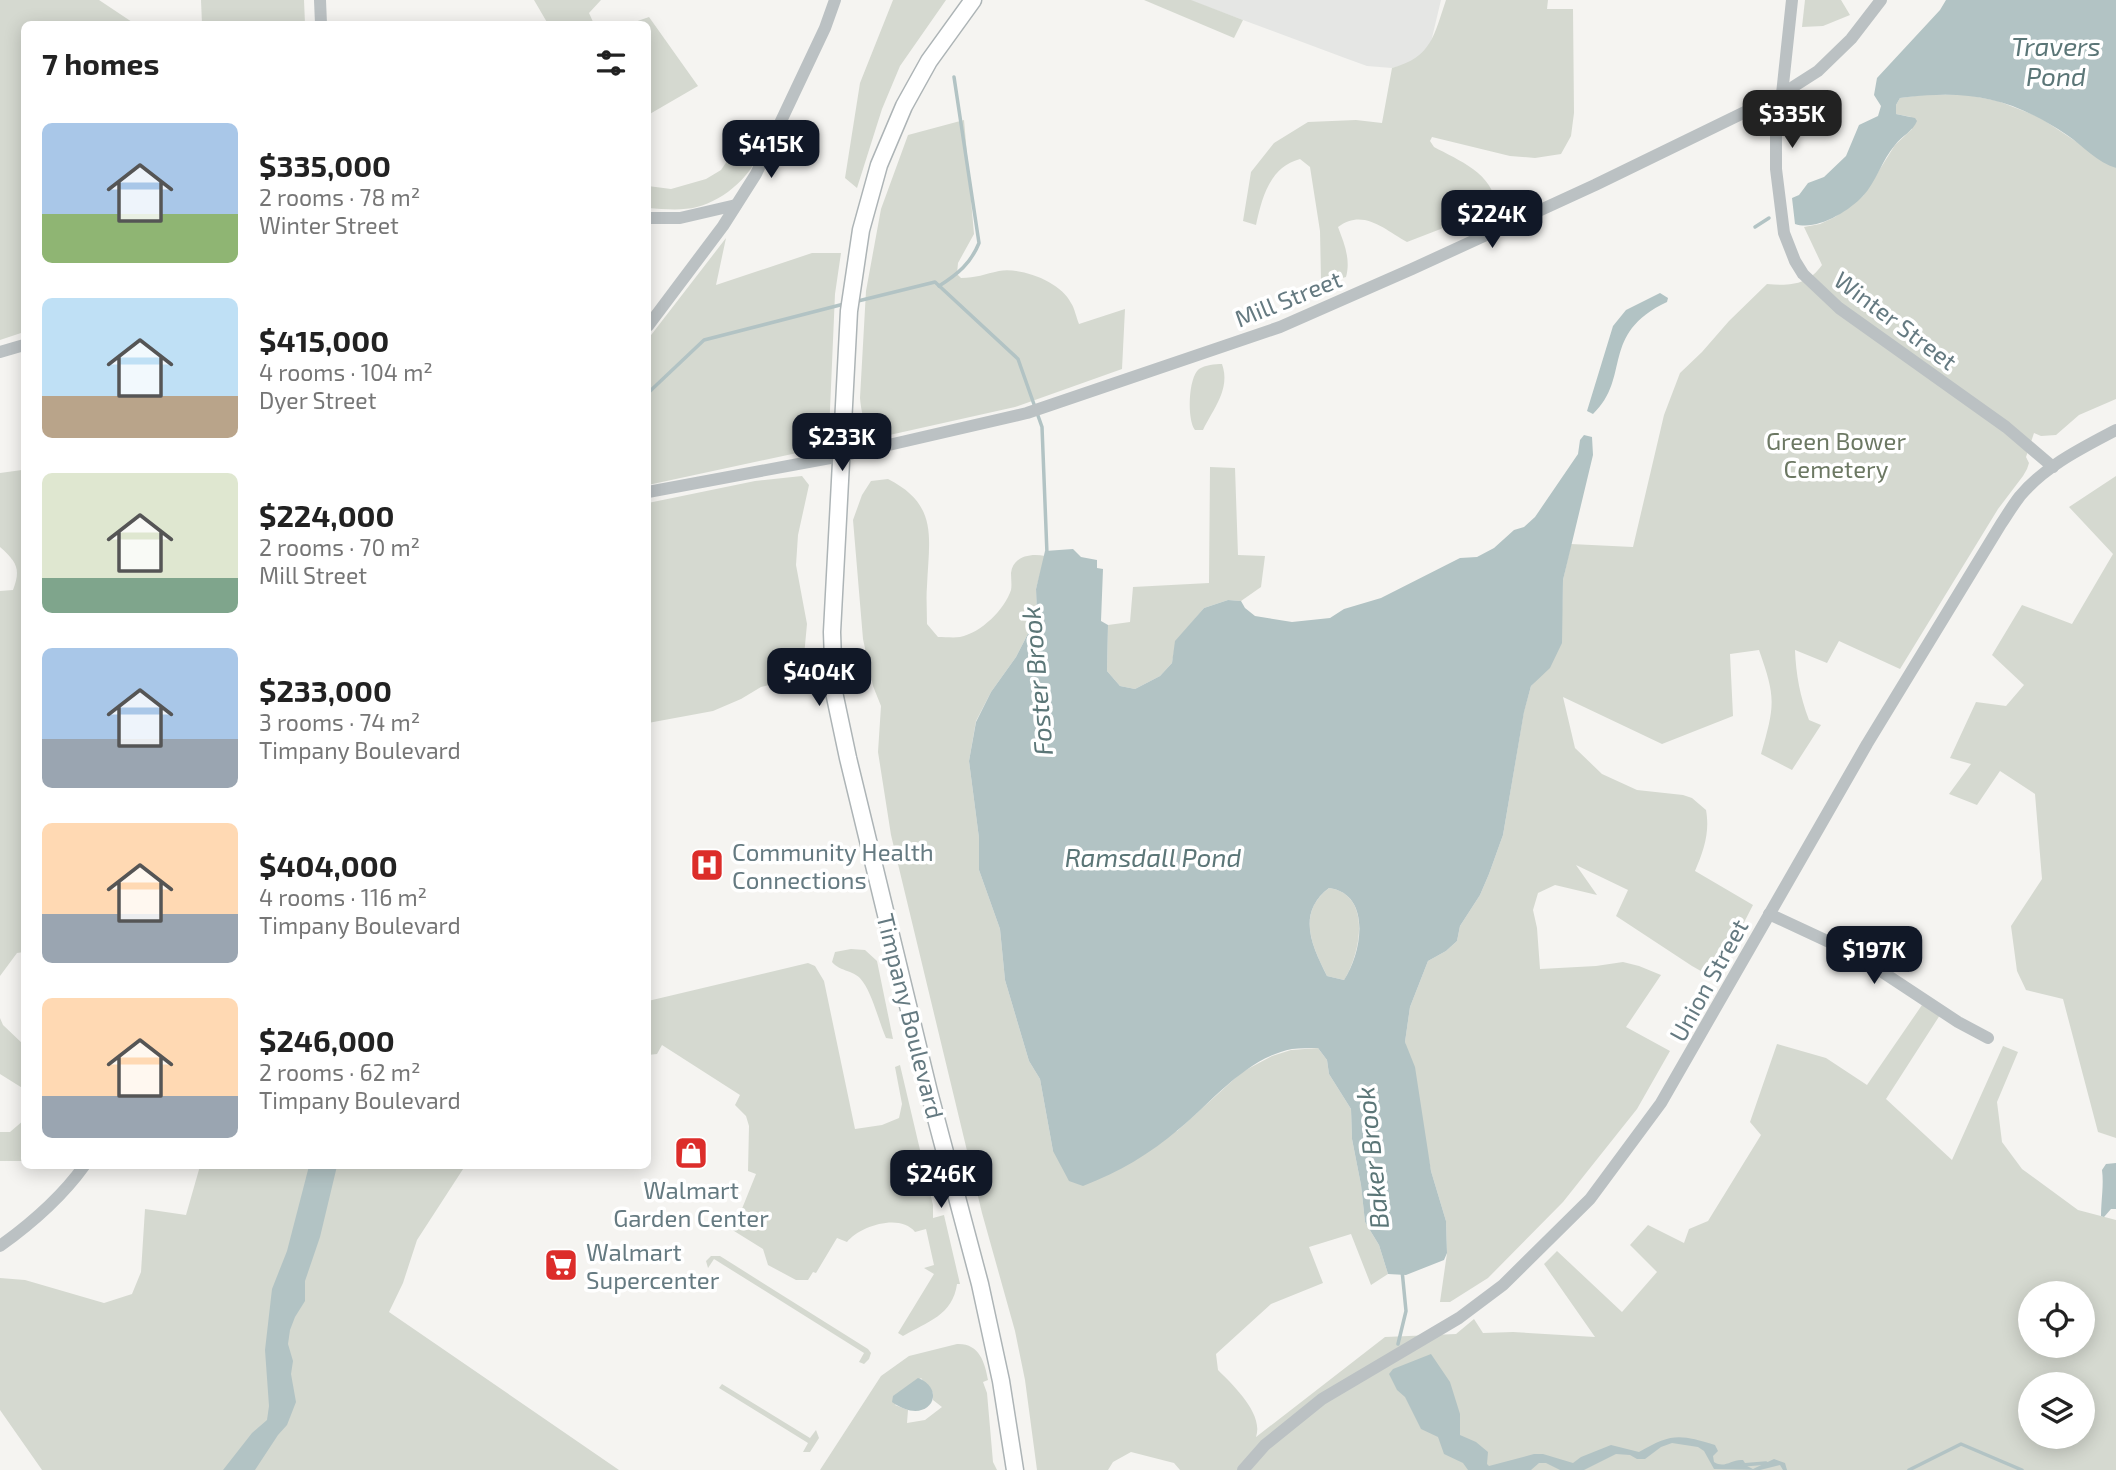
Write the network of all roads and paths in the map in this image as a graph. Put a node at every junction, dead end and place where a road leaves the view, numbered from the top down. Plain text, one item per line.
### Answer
1 (320, 0) edge
2 (835, 0) edge
3 (973, 0) edge
4 (1792, 0) edge
5 (1881, 0) edge
6 (321, 21) edge
7 (1782, 94) junction
8 (736, 205) junction
9 (651, 218) edge
10 (651, 322) edge
11 (21, 346) edge
12 (0, 352) edge
13 (2116, 430) edge
14 (841, 456) junction
15 (2053, 467) junction
16 (651, 491) edge
17 (1769, 915) junction
18 (1988, 1038) dead end
19 (83, 1169) edge
20 (0, 1246) edge
21 (1015, 1470) edge
22 (1243, 1470) edge

1 - 6 street
2 - 8 street
3 - 14 main road, Timpany Boulevard
4 - 7 street, Winter Street
5 - 7 street, Mill Street
7 - 14 street, Mill Street
7 - 15 street, Winter Street
8 - 9 street
8 - 10 street
11 - 12 street
13 - 15 street, Union Street
14 - 16 street, Mill Street
14 - 21 main road, Timpany Boulevard
15 - 17 street, Union Street
17 - 18 street
17 - 22 street, Union Street
19 - 20 street

